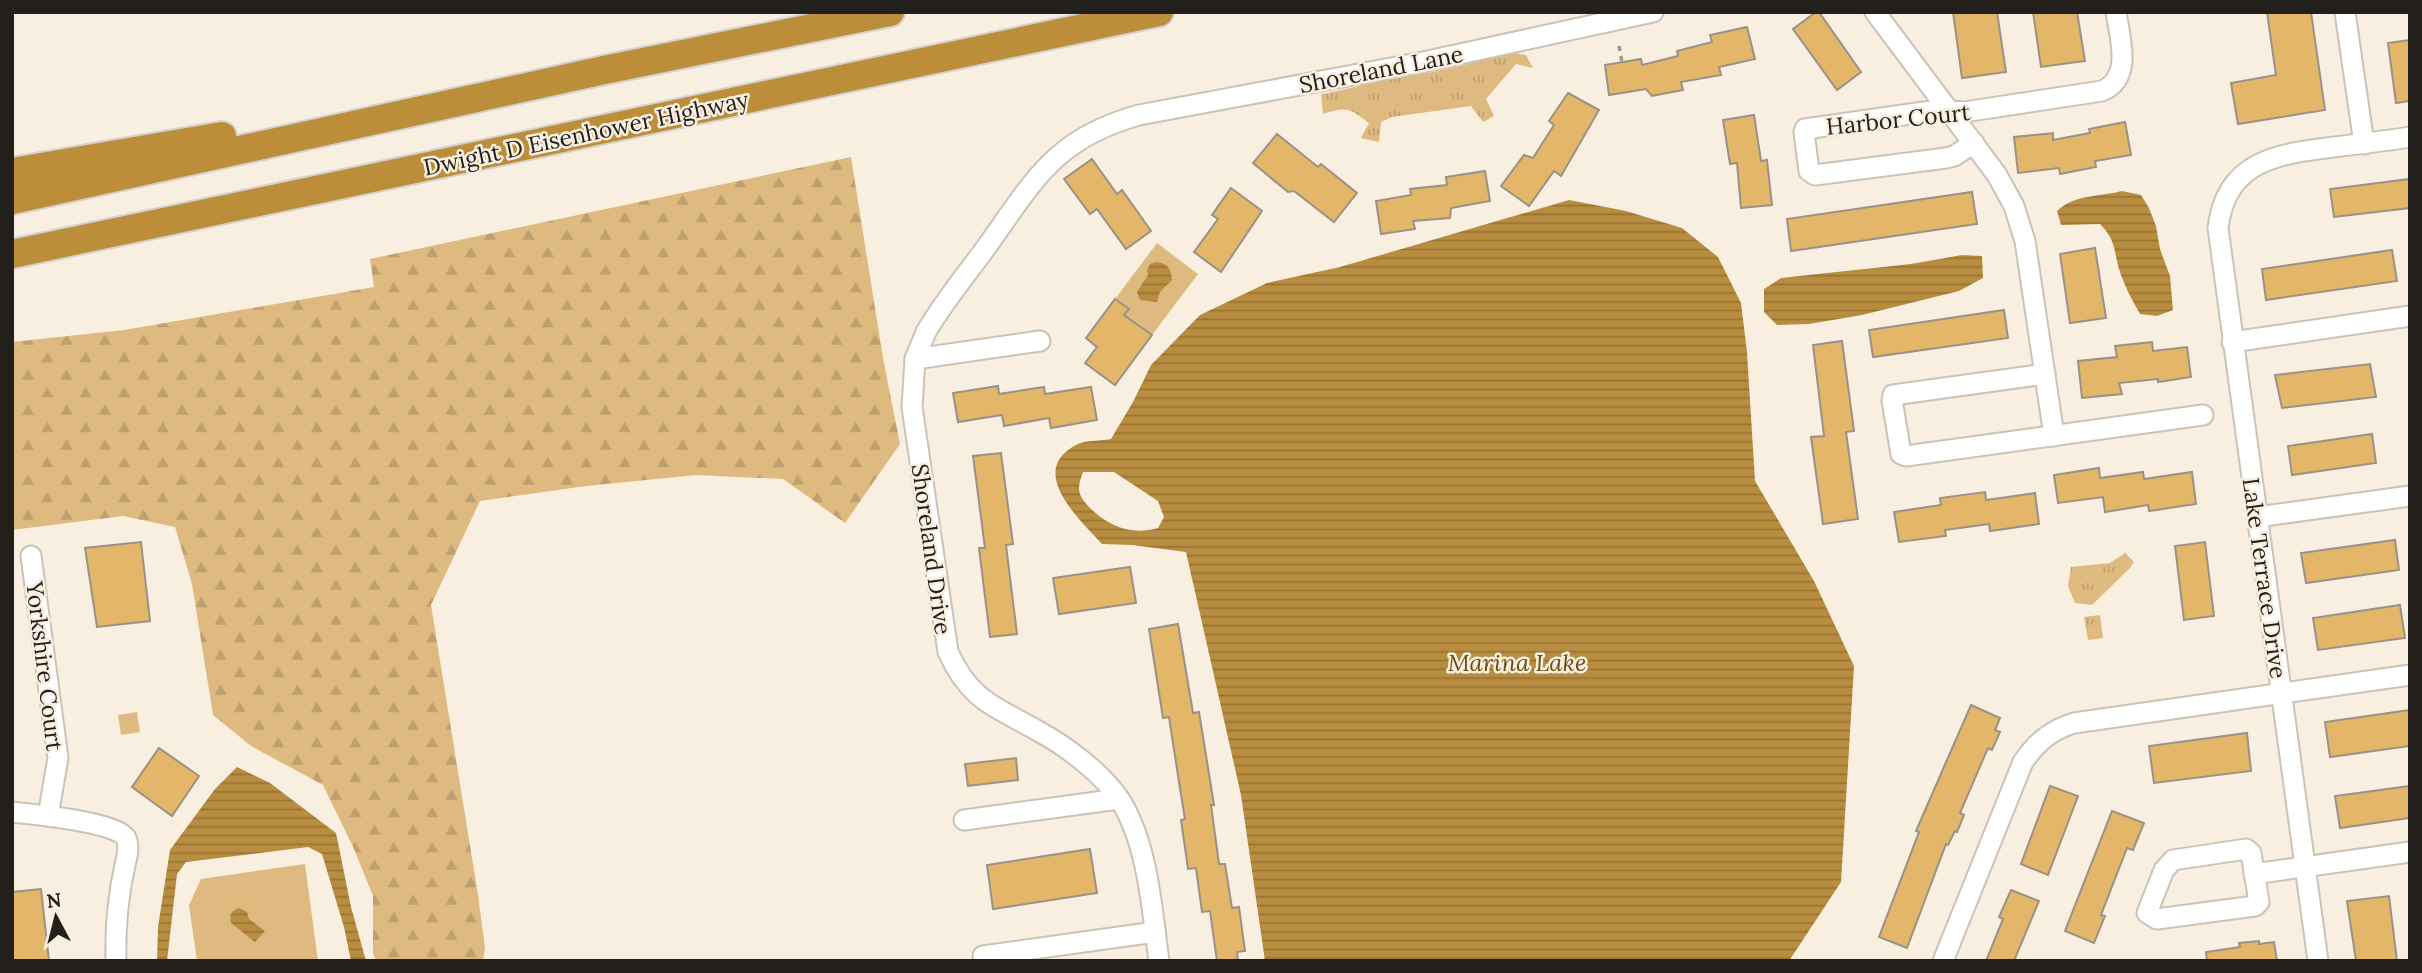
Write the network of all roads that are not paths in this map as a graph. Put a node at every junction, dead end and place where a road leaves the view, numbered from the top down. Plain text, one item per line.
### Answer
1 (890, 12) edge
2 (1159, 12) edge
3 (1653, 12) edge
4 (1875, 12) edge
5 (2116, 12) edge
6 (2345, 12) edge
7 (604, 70) junction
8 (1951, 112) junction
9 (1109, 124) joint
10 (2410, 137) edge
11 (1974, 143) junction
12 (2364, 144) junction
13 (445, 162) junction
14 (12, 172) edge
15 (12, 200) edge
16 (12, 254) edge
17 (12, 271) edge
18 (2410, 316) edge
19 (1040, 341) dead end
20 (2232, 342) junction
21 (915, 359) junction
22 (2045, 374) junction
23 (2203, 415) dead end
24 (2054, 436) junction
25 (2410, 496) edge
26 (2257, 517) junction
27 (31, 556) dead end
28 (2410, 675) edge
29 (2281, 693) junction
30 (1119, 799) junction
31 (12, 812) edge
32 (48, 816) junction
33 (964, 820) dead end
34 (2410, 852) edge
35 (2305, 867) junction
36 (2255, 874) junction
37 (1155, 932) junction
38 (984, 956) dead end
39 (116, 961) edge
40 (1159, 961) edge
41 (1943, 961) edge
42 (2318, 961) edge

1 - 7 highway
2 - 13 highway, Dwight D Eisenhower Highway
3 - 9 street, Shoreland Lane
4 - 8 street
5 - 8 street, Harbor Court
6 - 12 street
7 - 14 highway
7 - 15 highway
8 - 11 street
8 - 11 street, Harbor Court
9 - 21 street, Shoreland Drive
10 - 12 street
11 - 22 street
12 - 20 street, Lake Terrace Drive
13 - 16 highway, Dwight D Eisenhower Highway
13 - 17 highway
18 - 20 street
19 - 21 street
20 - 26 street, Lake Terrace Drive
21 - 30 street, Shoreland Drive
22 - 24 street
22 - 24 street
23 - 24 street
25 - 26 street
26 - 29 street, Lake Terrace Drive
27 - 32 street, Yorkshire Court
28 - 29 street
29 - 35 street, Lake Terrace Drive
29 - 41 street
30 - 33 street
30 - 37 street, Shoreland Drive
31 - 32 street
32 - 39 street
34 - 35 street
35 - 36 street
35 - 42 street, Lake Terrace Drive
36 - 36 street
37 - 38 street
37 - 40 street, Shoreland Drive

